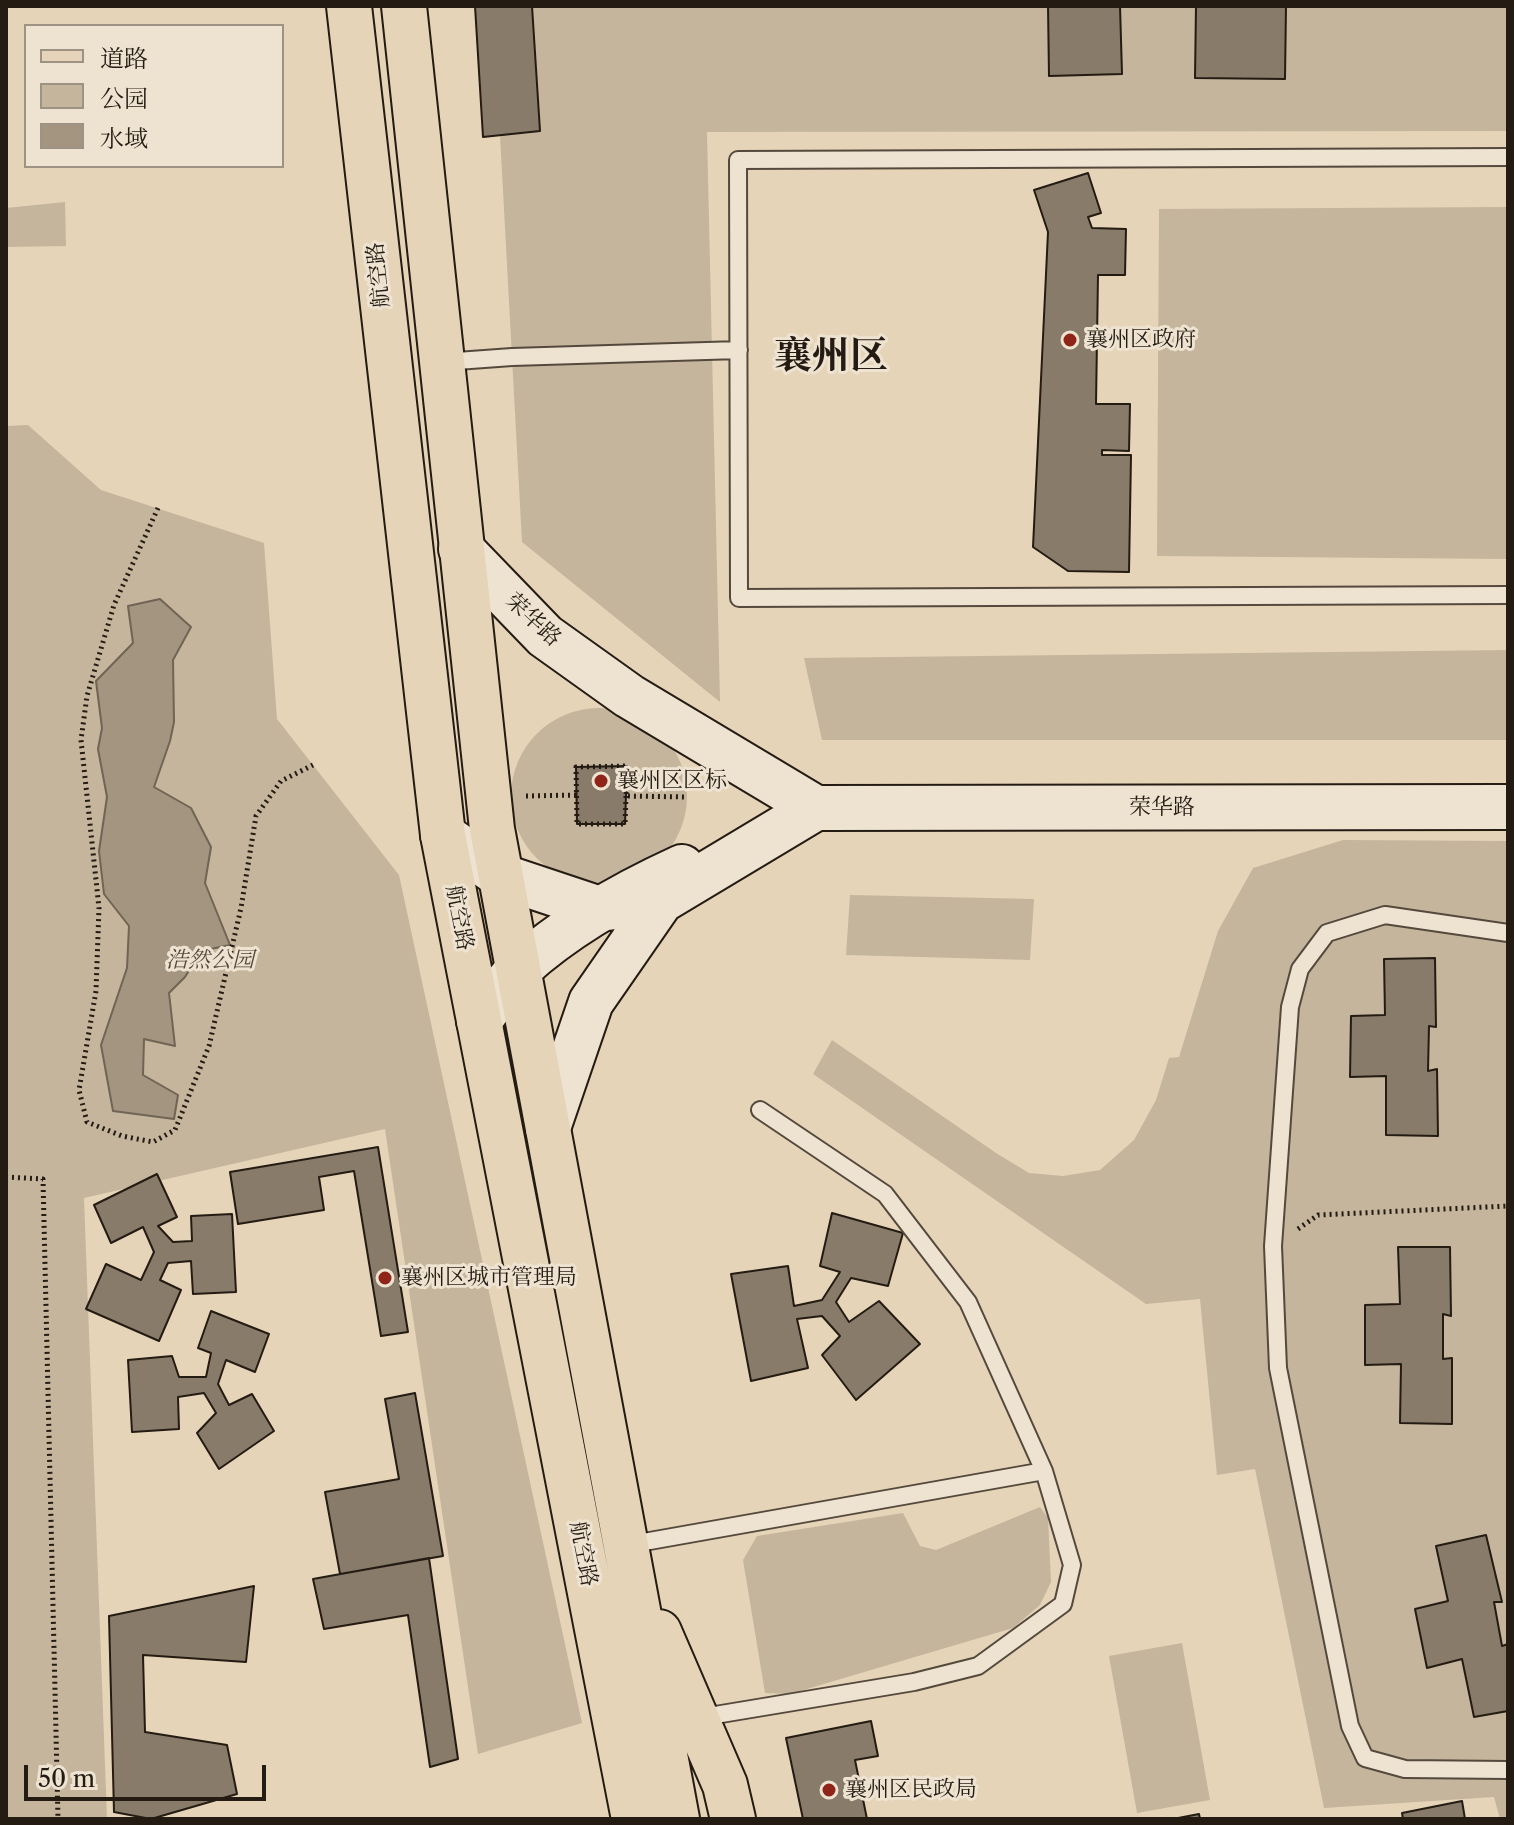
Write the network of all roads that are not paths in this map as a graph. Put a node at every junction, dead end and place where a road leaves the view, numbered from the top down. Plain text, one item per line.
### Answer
1 (349, 6) edge
2 (404, 6) edge
3 (1508, 157) edge
4 (739, 350) junction
5 (442, 362) junction
6 (461, 549) junction
7 (1508, 595) edge
8 (1508, 807) edge
9 (816, 808) junction
10 (443, 835) junction
11 (501, 876) junction
12 (661, 901) junction
13 (600, 909) junction
14 (1508, 933) edge
15 (518, 970) junction
16 (479, 1021) junction
17 (760, 1110) dead end
18 (548, 1128) junction
19 (1044, 1471) junction
20 (627, 1554) junction
21 (697, 1718) junction
22 (1508, 1770) edge
23 (634, 1819) edge
24 (677, 1819) edge
25 (733, 1819) edge

1 - 10 main road, 航空路
2 - 5 main road, 航空路
3 - 4 lane
4 - 5 lane
4 - 7 lane
5 - 6 main road, 航空路
6 - 9 main road, 荣华路
6 - 11 main road, 航空路
8 - 9 main road, 荣华路
9 - 12 main road
9 - 13 main road
10 - 11 main road
10 - 16 main road, 航空路
11 - 13 main road
11 - 15 main road, 航空路
12 - 13 main road
12 - 18 main road
13 - 15 main road
14 - 22 lane
15 - 16 main road
15 - 18 main road, 航空路
16 - 23 main road, 航空路
17 - 19 lane
18 - 20 main road, 航空路
19 - 20 lane
19 - 21 lane
20 - 21 main road
20 - 24 main road, 航空路
21 - 25 main road

